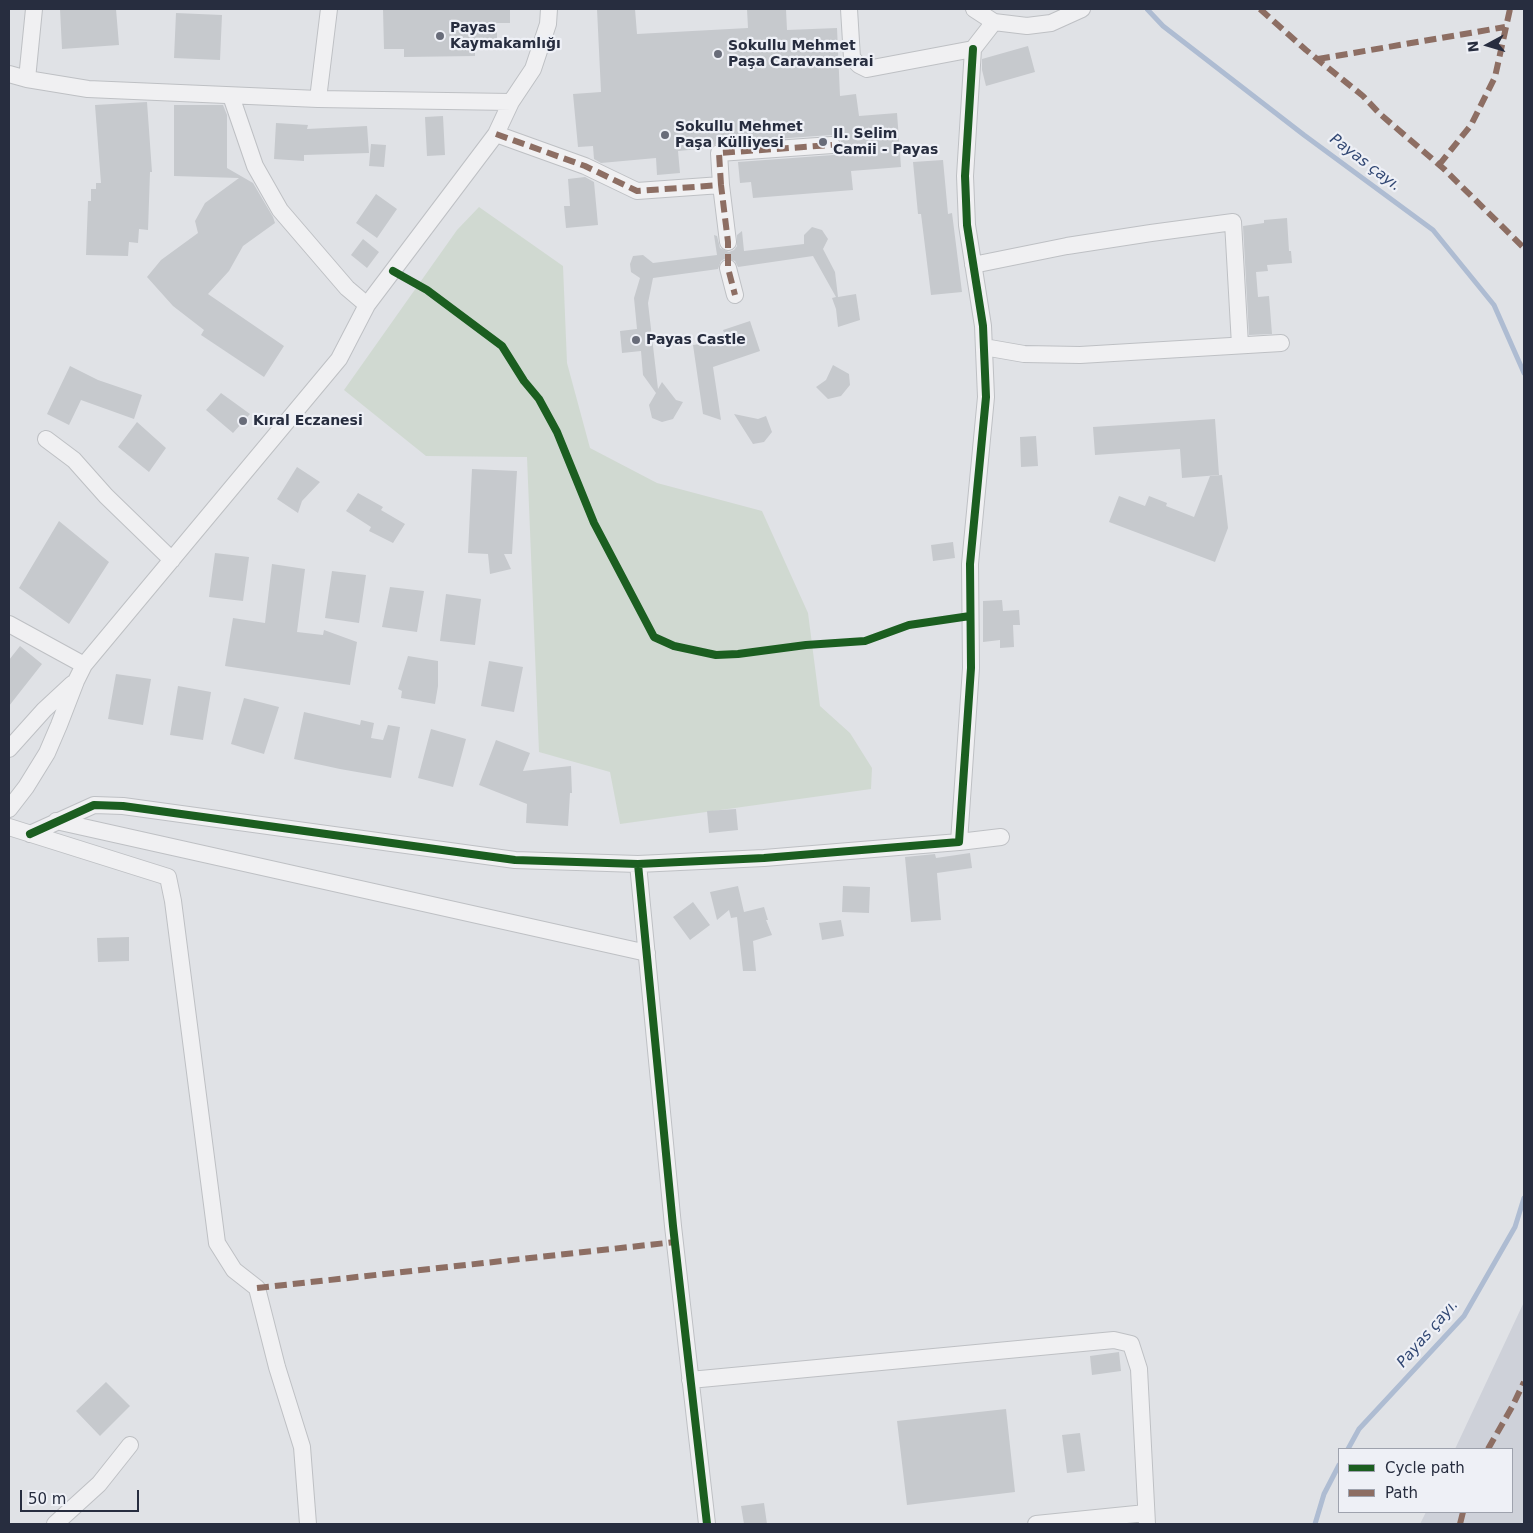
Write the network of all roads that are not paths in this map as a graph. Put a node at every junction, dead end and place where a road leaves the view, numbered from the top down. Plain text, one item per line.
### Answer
1 (34, 9) edge
2 (329, 9) edge
3 (549, 9) edge
4 (849, 9) edge
5 (974, 9) edge
6 (1082, 9) edge
7 (994, 22) junction
8 (973, 49) junction
9 (9, 74) edge
10 (27, 79) junction
11 (231, 96) junction
12 (318, 99) junction
13 (511, 102) junction
14 (496, 134) junction
15 (832, 145) dead end
16 (721, 185) junction
17 (728, 242) dead end
18 (974, 265) junction
19 (728, 268) dead end
20 (735, 295) dead end
21 (367, 305) junction
22 (1281, 343) dead end
23 (1240, 345) junction
24 (984, 348) junction
25 (46, 440) dead end
26 (172, 560) junction
27 (9, 624) edge
28 (84, 664) junction
29 (76, 680) junction
30 (9, 749) edge
31 (9, 809) edge
32 (56, 821) junction
33 (9, 827) edge
34 (30, 834) junction
35 (1001, 838) dead end
36 (959, 842) junction
37 (638, 864) junction
38 (647, 953) junction
39 (690, 1380) junction
40 (130, 1445) dead end
41 (1147, 1519) edge
42 (55, 1524) edge
43 (308, 1524) edge
44 (708, 1524) edge
45 (1036, 1524) edge

1 - 10 street
2 - 12 street
3 - 13 street
4 - 8 street
5 - 7 street
6 - 7 street
7 - 8 street
8 - 18 street
9 - 10 street
10 - 11 street
11 - 12 street
11 - 21 street
12 - 13 street
13 - 14 street
14 - 16 street
14 - 21 street
15 - 16 street
16 - 17 street
18 - 23 street
18 - 24 street
19 - 20 street
21 - 26 street
22 - 23 street
23 - 24 street
24 - 36 street
25 - 26 street
26 - 28 street
27 - 28 street
28 - 29 street
29 - 30 street
29 - 31 street
32 - 34 street
32 - 37 street
32 - 38 street
33 - 34 street
34 - 43 street
35 - 36 street
36 - 37 street
37 - 38 street
38 - 39 street
39 - 41 street
39 - 44 street
40 - 42 street
41 - 45 street

